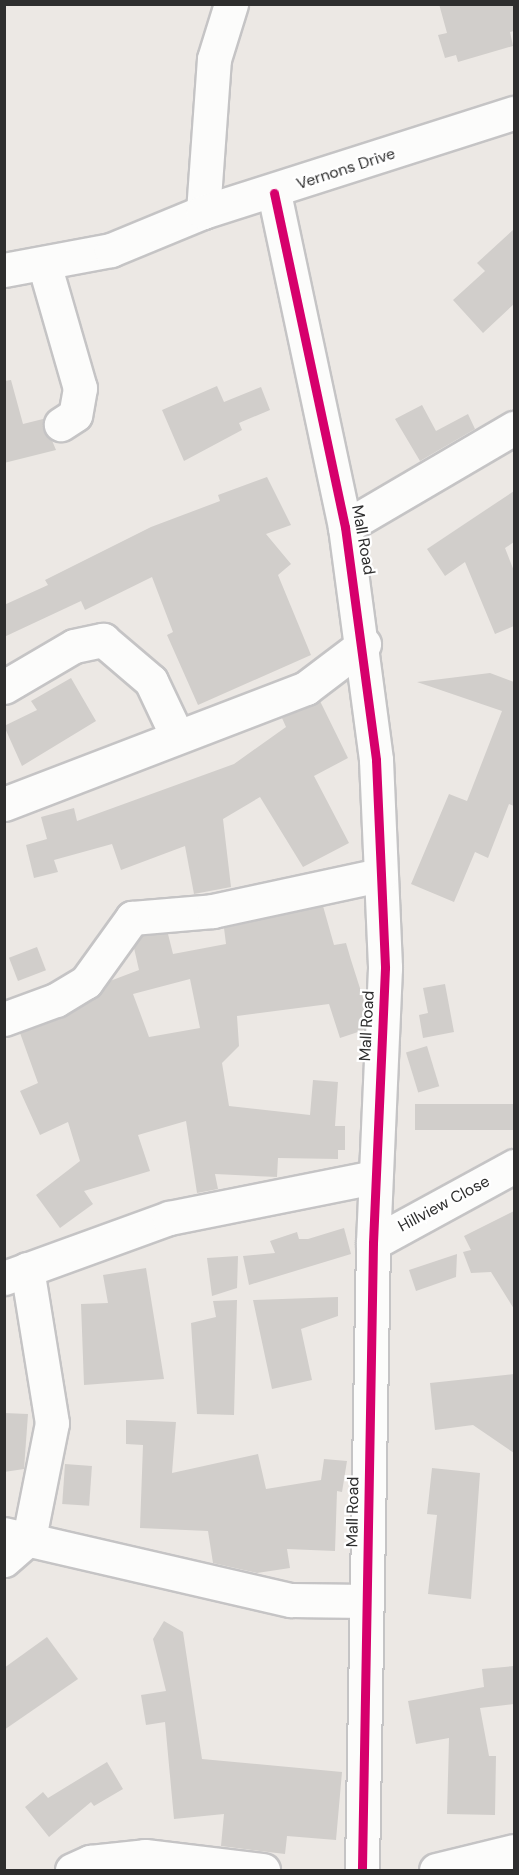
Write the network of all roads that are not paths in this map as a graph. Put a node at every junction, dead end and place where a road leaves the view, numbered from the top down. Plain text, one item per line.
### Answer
1 (231, 4) edge
2 (514, 113) edge
3 (274, 193) junction
4 (202, 212) junction
5 (45, 267) junction
6 (4, 270) edge
7 (61, 424) dead end
8 (514, 428) edge
9 (345, 527) junction
10 (364, 644) junction
11 (4, 687) edge
12 (177, 735) junction
13 (4, 804) edge
14 (380, 875) junction
15 (4, 1019) edge
16 (514, 1166) edge
17 (375, 1177) junction
18 (373, 1242) junction
19 (16, 1274) edge
20 (17, 1536) edge
21 (4, 1560) edge
22 (366, 1601) junction
23 (514, 1851) edge
24 (72, 1870) edge
25 (263, 1870) edge
26 (362, 1870) edge
27 (436, 1870) edge

1 - 4 street
2 - 3 street, Vernons Drive
3 - 4 street, Vernons Drive
3 - 9 street, Mall Road
4 - 5 street, Vernons Drive
5 - 6 street, Vernons Drive
5 - 7 street
8 - 9 street
9 - 10 street, Mall Road
10 - 12 street
10 - 14 street, Mall Road
11 - 12 street
12 - 13 street
14 - 15 street
14 - 17 street, Mall Road
16 - 18 street, Hillview Close
17 - 18 street, Mall Road
17 - 19 street
18 - 22 street, Mall Road
19 - 20 street
20 - 21 street
20 - 22 street
22 - 26 street, Mall Road
23 - 27 street
24 - 25 street

